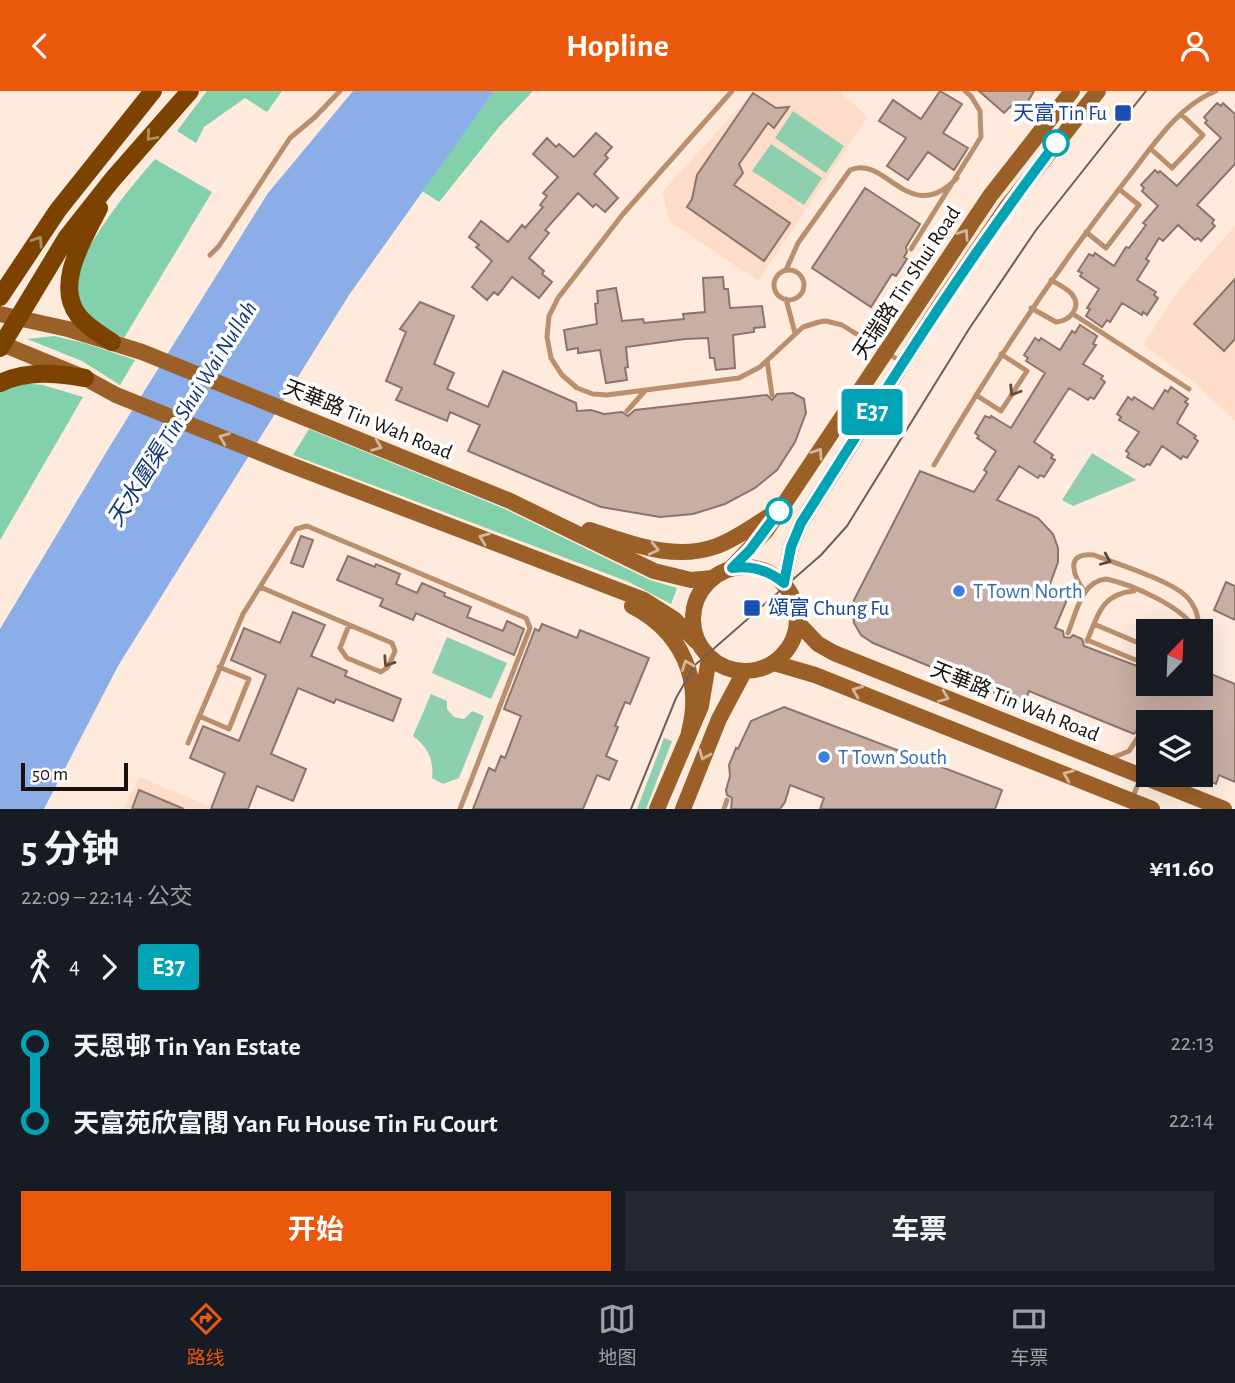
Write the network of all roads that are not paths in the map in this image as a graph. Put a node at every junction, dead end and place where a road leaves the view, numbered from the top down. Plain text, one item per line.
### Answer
1 (153, 91) edge
2 (190, 91) edge
3 (340, 91) edge
4 (732, 91) edge
5 (965, 91) edge
6 (1072, 91) edge
7 (1098, 91) edge
8 (1216, 91) edge
9 (1181, 114) junction
10 (1151, 149) junction
11 (957, 178) junction
12 (113, 180) junction
13 (1119, 189) junction
14 (1086, 232) junction
15 (911, 249) dead end
16 (210, 255) dead end
17 (786, 270) junction
18 (1051, 280) junction
19 (0, 297) edge
20 (786, 299) junction
21 (1031, 308) junction
22 (0, 314) edge
23 (1073, 314) junction
24 (18, 317) junction
25 (795, 333) junction
26 (111, 342) junction
27 (1, 345) edge
28 (886, 352) junction
29 (1001, 354) junction
30 (767, 360) junction
31 (903, 363) junction
32 (85, 378) junction
33 (0, 383) edge
34 (1189, 389) dead end
35 (646, 390) junction
36 (772, 395) dead end
37 (975, 395) junction
38 (627, 411) dead end
39 (934, 465) dead end
40 (779, 510) junction
41 (542, 515) junction
42 (526, 554) junction
43 (732, 568) junction
44 (713, 577) junction
45 (784, 583) junction
46 (260, 587) junction
47 (1137, 591) junction
48 (1085, 592) junction
49 (1188, 619) edge
50 (1197, 619) edge
51 (798, 623) junction
52 (1094, 624) junction
53 (349, 625) junction
54 (1068, 633) dead end
55 (697, 642) junction
56 (1136, 642) edge
57 (709, 658) junction
58 (1136, 660) edge
59 (774, 663) junction
60 (219, 667) junction
61 (744, 672) junction
62 (199, 716) junction
63 (689, 732) junction
64 (1136, 742) edge
65 (188, 744) dead end
66 (1096, 757) junction
67 (1136, 766) edge
68 (1137, 787) edge
69 (1182, 787) edge
70 (727, 800) dead end
71 (1131, 800) junction
72 (460, 809) edge
73 (657, 809) edge
74 (683, 809) edge
75 (724, 809) edge
76 (1152, 809) edge
77 (1224, 809) edge

19 -> 1 main road
2 -> 12 main road
3 - 16 lane
4 - 35 lane
5 - 11 lane
28 -> 6 main road, 天瑞路 Tin Shui Road
7 - 31 main road, 天瑞路 Tin Shui Road
8 - 9 lane
9 - 10 lane
9 - 10 lane
10 - 13 lane
11 - 15 lane
11 - 17 lane
12 - 24 main road
12 - 26 main road
13 - 14 lane
13 - 14 lane
14 - 18 lane
17 - 20 lane
17 - 20 lane
18 - 21 lane
18 - 23 lane
20 - 25 lane
21 - 23 lane
21 - 29 lane
22 - 24 main road, 天華路 Tin Wah Road
23 - 34 lane
24 - 26 main road, 天華路 Tin Wah Road
24 - 27 main road
25 - 28 lane
25 - 30 lane
26 -> 41 main road, 天華路 Tin Wah Road
27 - 32 main road
28 - 31 lane
40 -> 28 main road, 天瑞路 Tin Shui Road
29 - 37 lane
29 -> 37 lane
30 - 35 lane
30 - 36 lane
31 - 45 main road, 天瑞路 Tin Shui Road
32 - 33 main road
42 -> 32 main road
35 - 38 lane
37 - 39 lane
41 -> 40 main road
40 - 43 main road, 天瑞路 Tin Shui Road
41 - 44 main road, 天華路 Tin Wah Road
42 - 55 main road
63 -> 42 main road
43 - 44 main road
43 - 45 main road
44 - 55 main road
45 - 51 main road
46 - 53 lane
46 - 60 lane
46 - 72 lane
47 - 48 lane
47 - 49 lane
47 - 52 lane
48 -> 50 lane
48 - 54 lane
51 - 59 main road
51 -> 66 main road, 天華路 Tin Wah Road
52 - 56 lane
52 - 58 lane
53 -> 53 lane
55 - 57 main road
57 - 61 main road
57 - 63 main road
59 - 61 main road
71 -> 59 main road
60 - 62 lane
60 - 62 lane
61 -> 74 main road
62 - 65 lane
63 - 73 main road
64 - 66 lane
66 - 67 main road, 天華路 Tin Wah Road
68 - 71 lane
69 - 77 main road, 天華路 Tin Wah Road
70 - 75 lane
71 - 76 main road

